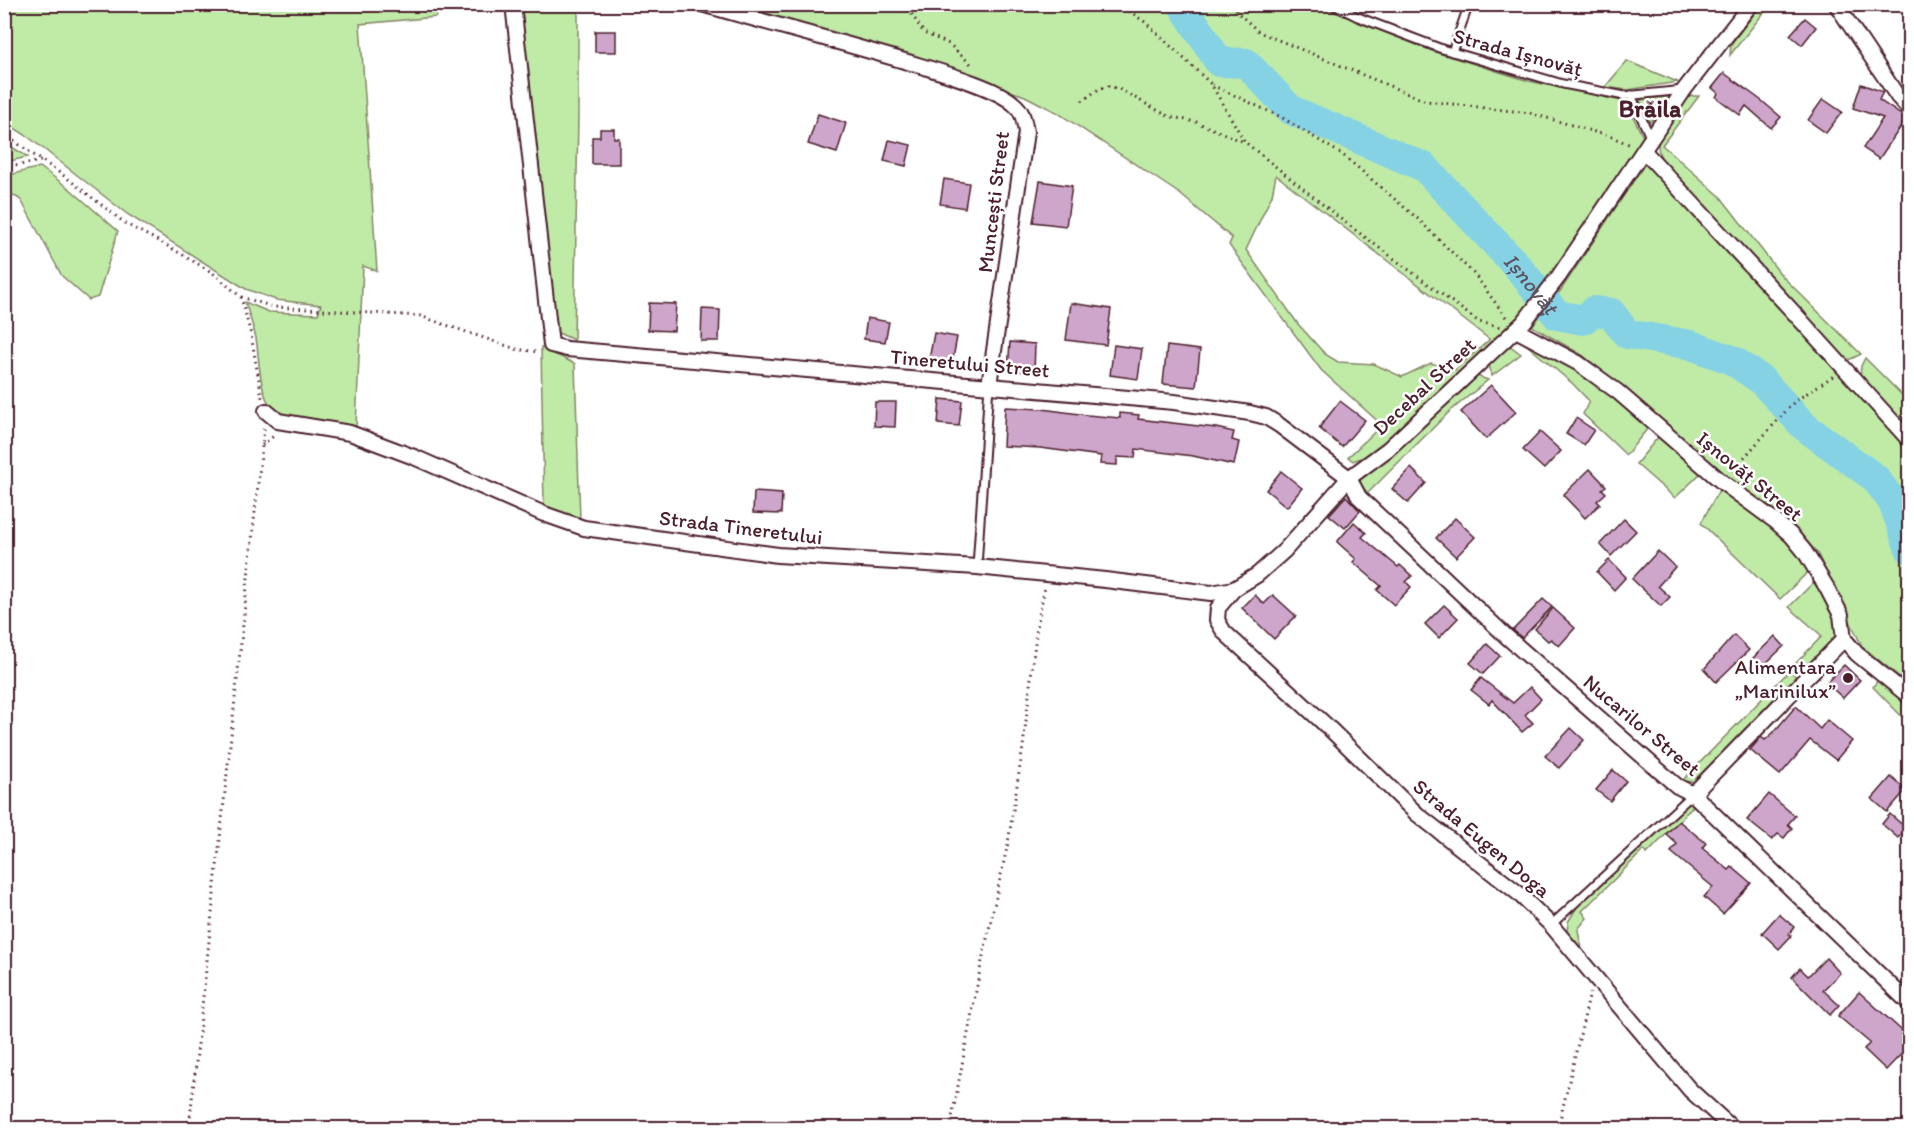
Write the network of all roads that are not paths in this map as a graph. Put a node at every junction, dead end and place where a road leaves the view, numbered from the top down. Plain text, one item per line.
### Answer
1 (513, 4) edge
2 (702, 4) edge
3 (1332, 4) edge
4 (1469, 4) edge
5 (1751, 4) edge
6 (1836, 4) edge
7 (1452, 52) junction
8 (1684, 90) junction
9 (1631, 95) junction
10 (1910, 110) edge
11 (1648, 146) junction
12 (1520, 326) junction
13 (988, 385) junction
14 (266, 411) road end
15 (1910, 441) edge
16 (1349, 478) junction
17 (977, 567) junction
18 (1234, 589) junction
19 (1844, 639) junction
20 (1910, 697) edge
21 (1692, 794) junction
22 (1551, 925) junction
23 (1910, 1004) edge
24 (1732, 1128) edge

1 - 13 street, Tineretului Street
2 - 13 street, Muncești Street
3 - 7 lane, Strada Ișnovăț
4 - 7 lane
5 - 8 street
6 - 10 street
7 - 9 lane, Strada Ișnovăț
8 - 9 lane, Strada Ișnovăț
8 - 11 street
9 - 11 lane
11 - 12 street, Decebal Street
11 - 15 street
12 - 16 street, Decebal Street
12 - 19 street, Ișnovăț Street
13 - 16 street, Tineretului Street
13 - 17 lane
14 - 17 street, Strada Tineretului
16 - 18 street, Decebal Street
16 - 21 street, Nucarilor Street
17 - 18 street, Strada Tineretului
18 - 22 street, Strada Eugen Doga
19 - 20 street
19 - 21 street
21 - 22 lane
21 - 23 street, Nucarilor Street
22 - 24 street, Strada Eugen Doga

